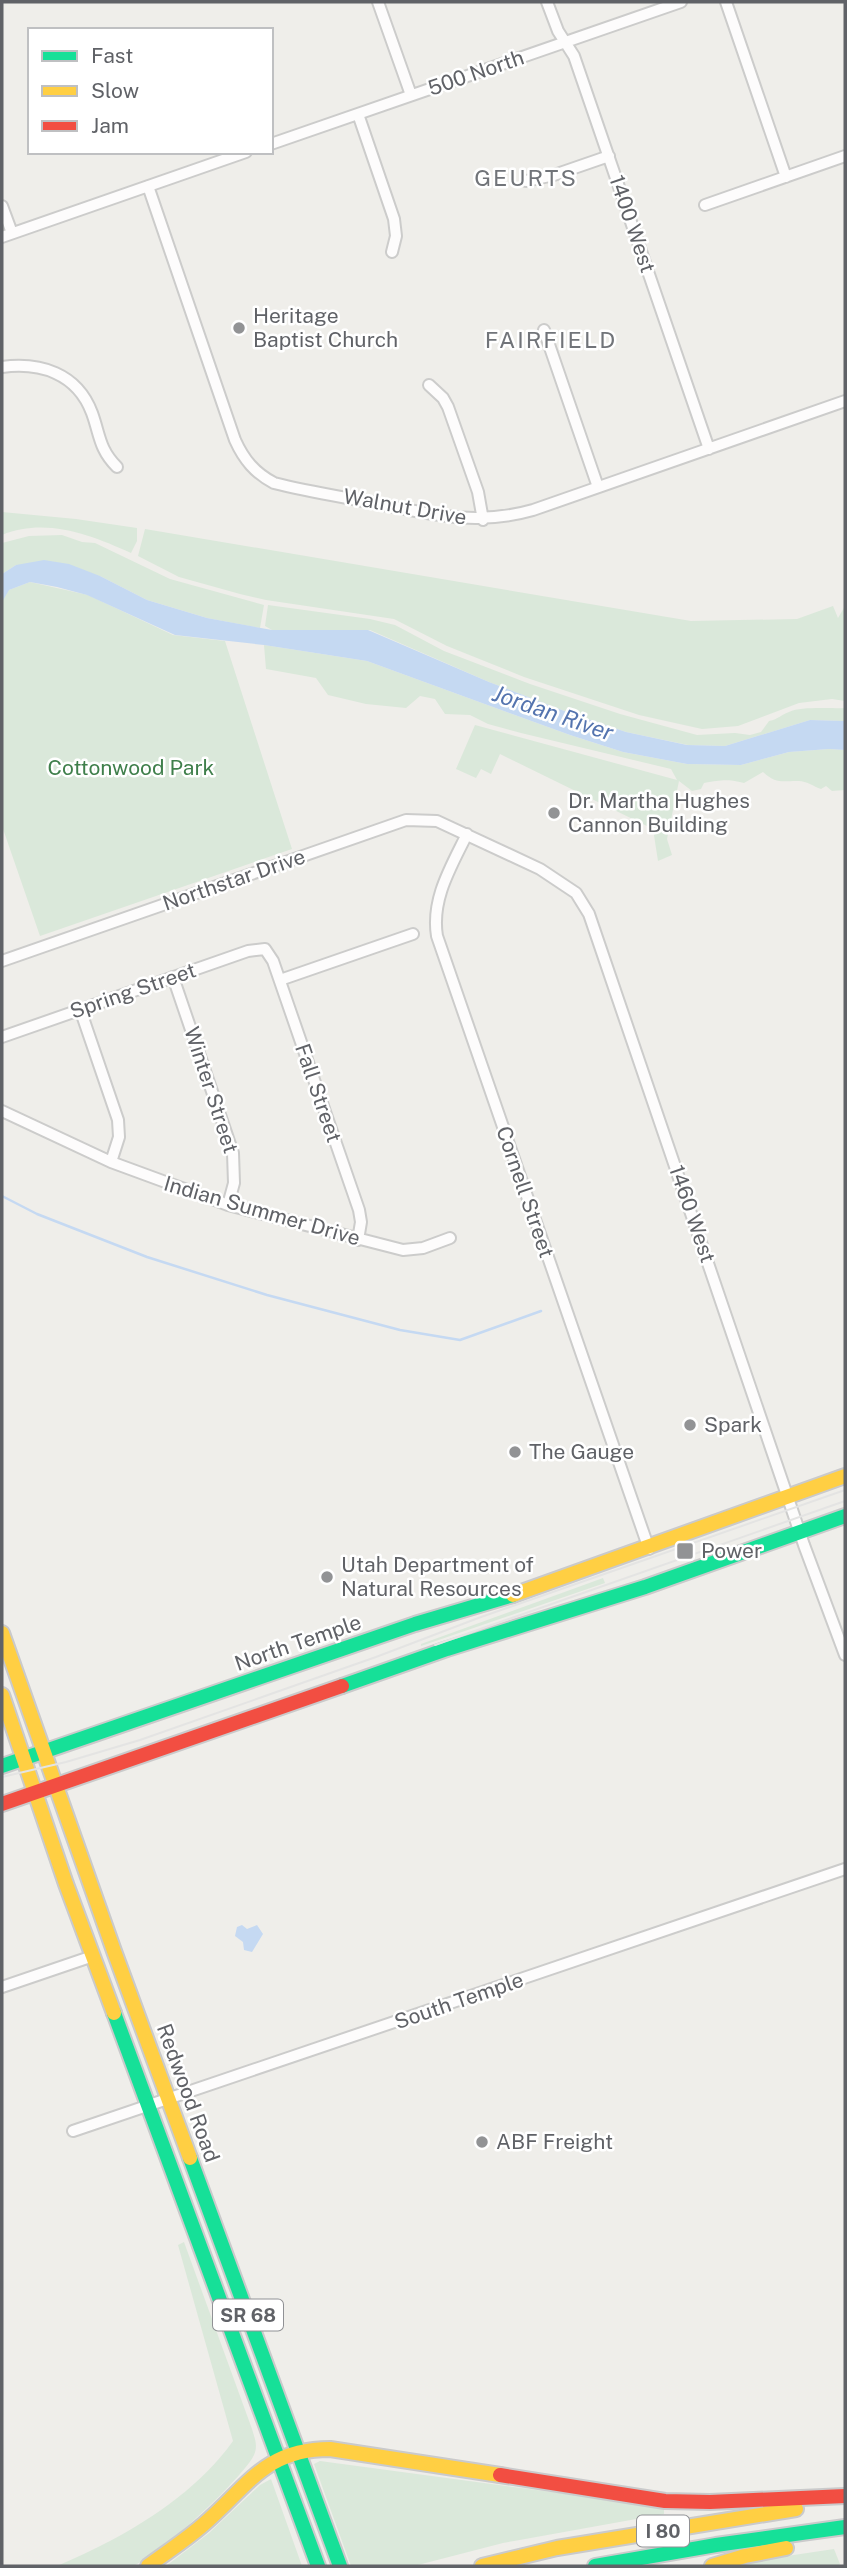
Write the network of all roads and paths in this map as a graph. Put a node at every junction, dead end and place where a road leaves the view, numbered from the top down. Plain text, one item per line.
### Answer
1 (378, 2) edge
2 (547, 2) edge
3 (681, 2) edge
4 (726, 2) edge
5 (565, 42) junction
6 (411, 96) junction
7 (358, 114) junction
8 (273, 143) edge
9 (240, 154) edge
10 (609, 156) junction
11 (845, 156) edge
12 (786, 177) junction
13 (526, 180) dead end
14 (148, 186) junction
15 (705, 205) dead end
16 (2, 206) edge
17 (7, 235) edge
18 (392, 252) dead end
19 (544, 330) dead end
20 (2, 367) edge
21 (429, 385) dead end
22 (845, 401) edge
23 (709, 449) junction
24 (117, 467) dead end
25 (598, 487) junction
26 (483, 520) junction
27 (467, 834) junction
28 (413, 934) dead end
29 (265, 948) joint
30 (2, 961) edge
31 (173, 977) junction
32 (280, 980) junction
33 (80, 1009) junction
34 (2, 1037) edge
35 (2, 1111) edge
36 (111, 1162) junction
37 (228, 1205) junction
38 (450, 1238) dead end
39 (358, 1240) junction
40 (845, 1476) edge
41 (788, 1496) junction
42 (845, 1516) edge
43 (800, 1532) junction
44 (649, 1549) junction
45 (2, 1633) edge
46 (845, 1655) edge
47 (2, 1695) edge
48 (44, 1753) junction
49 (24, 1759) junction
50 (2, 1766) edge
51 (55, 1785) junction
52 (34, 1792) junction
53 (2, 1804) edge
54 (845, 1870) edge
55 (93, 1956) junction
56 (2, 1987) edge
57 (169, 2101) junction
58 (149, 2107) junction
59 (73, 2132) dead end
60 (298, 2452) junction
61 (278, 2459) junction
62 (845, 2498) edge
63 (845, 2529) edge
64 (339, 2564) edge
65 (148, 2566) edge
66 (318, 2566) edge
67 (482, 2566) edge
68 (595, 2566) edge
69 (712, 2566) edge

1 - 6 street
2 - 5 street, 1400 West
3 - 5 street, 500 North
4 - 12 street
5 - 6 street, 500 North
5 - 10 street, 1400 West
6 - 7 street, 500 North
7 - 8 street, 500 North
7 - 18 street
9 - 14 street
10 - 13 street
10 - 23 street, 1400 West
11 - 12 street
12 - 15 street
14 - 17 street
14 - 26 street, Walnut Drive
16 - 17 street
19 - 25 street
20 - 24 street
21 - 26 street
22 - 23 street, Walnut Drive
23 - 25 street, Walnut Drive
25 - 26 street, Walnut Drive
27 - 30 street, Northstar Drive
27 - 41 street, 1460 West
27 - 44 street, Cornell Street
28 - 32 street
29 - 31 street, Spring Street
29 - 32 street, Fall Street
31 - 33 street, Spring Street
31 - 37 street, Winter Street
32 - 39 street, Fall Street
33 - 34 street, Spring Street
33 - 36 street
35 - 36 street, Indian Summer Drive
36 - 37 street, Indian Summer Drive
37 - 39 street, Indian Summer Drive
38 - 39 street, Indian Summer Drive
40 - 41 main road, North Temple
41 - 43 street, 1460 West
41 - 44 main road, North Temple
42 - 43 main road
43 - 46 street, 1460 West
43 - 51 main road
44 - 48 main road, North Temple
45 - 48 main road, Redwood Road / SR 68
47 - 49 main road, Redwood Road / SR 68
48 - 49 main road, North Temple
48 - 51 main road, Redwood Road / SR 68
49 - 50 main road, North Temple
49 - 52 main road, Redwood Road / SR 68
51 - 52 main road
51 - 57 main road, Redwood Road / SR 68
52 - 53 main road
52 - 55 main road, Redwood Road / SR 68
54 - 57 street, South Temple
55 - 56 street
55 - 58 main road, Redwood Road / SR 68
57 - 58 street, South Temple
57 - 60 main road, Redwood Road / SR 68
58 - 59 street, South Temple
58 - 61 main road, Redwood Road / SR 68
60 - 61 main road
60 - 62 main road
60 - 64 main road, Redwood Road / SR 68
61 - 65 main road
61 - 66 main road, Redwood Road / SR 68
62 - 67 main road, I 80
63 - 68 main road, I 80
63 - 69 main road

